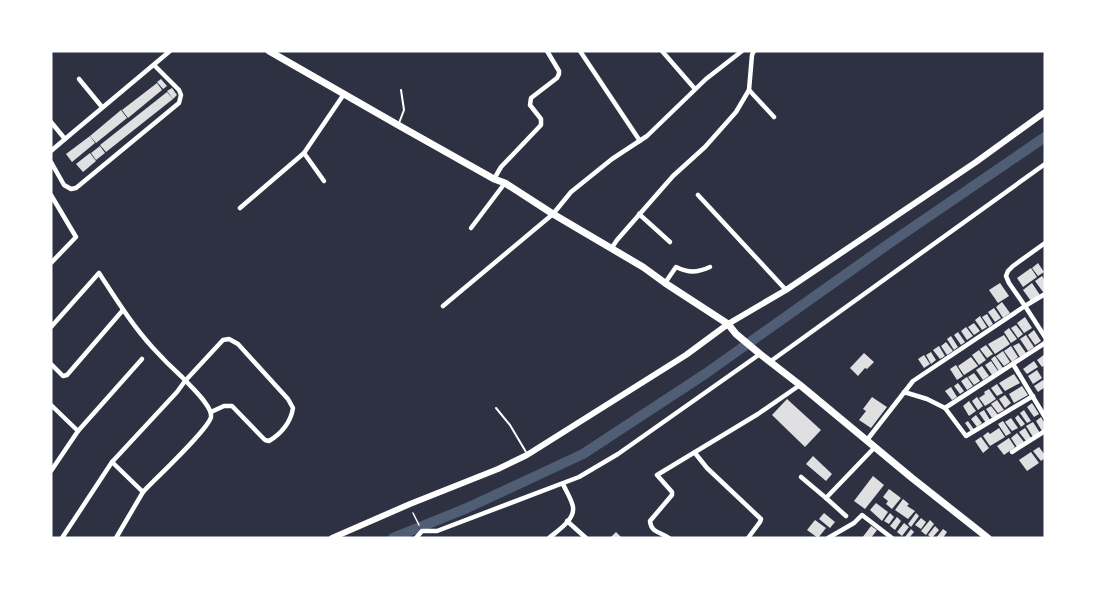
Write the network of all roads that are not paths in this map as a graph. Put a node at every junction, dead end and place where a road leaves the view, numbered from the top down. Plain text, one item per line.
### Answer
1 (170, 51) edge
2 (269, 51) edge
3 (547, 51) edge
4 (580, 51) edge
5 (662, 51) edge
6 (754, 51) edge
7 (738, 52) edge
8 (154, 65) junction
9 (79, 80) dead end
10 (695, 89) junction
11 (401, 90) dead end
12 (749, 90) junction
13 (344, 94) junction
14 (102, 107) junction
15 (1045, 112) edge
16 (774, 117) dead end
17 (51, 122) edge
18 (398, 125) junction
19 (65, 139) junction
20 (640, 141) junction
21 (51, 151) edge
22 (304, 153) junction
23 (51, 162) edge
24 (1045, 164) edge
25 (494, 178) junction
26 (324, 181) dead end
27 (505, 183) junction
28 (51, 195) edge
29 (698, 195) dead end
30 (240, 208) dead end
31 (553, 214) junction
32 (639, 214) junction
33 (471, 228) dead end
34 (670, 242) dead end
35 (1045, 243) edge
36 (611, 249) junction
37 (51, 263) edge
38 (710, 267) dead end
39 (664, 284) junction
40 (786, 290) junction
41 (1045, 294) edge
42 (443, 306) dead end
43 (1025, 306) junction
44 (123, 310) junction
45 (728, 324) junction
46 (51, 327) edge
47 (1045, 337) edge
48 (1045, 343) edge
49 (758, 352) junction
50 (142, 359) dead end
51 (771, 361) junction
52 (51, 364) edge
53 (1013, 364) junction
54 (185, 381) junction
55 (800, 385) junction
56 (904, 392) junction
57 (1033, 396) junction
58 (51, 405) edge
59 (496, 408) dead end
60 (945, 408) junction
61 (211, 412) junction
62 (1045, 417) edge
63 (78, 430) junction
64 (1045, 430) edge
65 (867, 440) junction
66 (875, 447) junction
67 (1012, 452) dead end
68 (695, 453) junction
69 (527, 455) junction
70 (112, 462) junction
71 (51, 471) edge
72 (801, 477) dead end
73 (563, 484) junction
74 (143, 492) junction
75 (826, 498) junction
76 (846, 516) dead end
77 (567, 521) junction
78 (437, 531) junction
79 (419, 533) edge
80 (62, 538) edge
81 (116, 538) edge
82 (332, 538) edge
83 (442, 538) edge
84 (549, 538) edge
85 (586, 538) edge
86 (669, 538) edge
87 (748, 538) edge
88 (828, 538) edge
89 (892, 538) edge
90 (988, 538) edge

1 - 8 street
2 - 13 main road
3 - 25 street
4 - 20 street
5 - 10 street
6 - 12 street
7 - 10 street
8 - 14 street
8 - 23 street
9 - 14 street
10 - 20 street
11 - 18 lane
12 - 16 street
12 - 32 street
13 - 18 main road
13 - 22 street
14 - 19 street
15 - 40 street
17 - 19 street
18 - 25 main road
19 - 21 street
20 - 31 street
22 - 26 street
22 - 30 street
24 - 51 street
25 - 27 main road
27 - 31 main road
27 - 33 street
28 - 37 street
29 - 40 street
31 - 36 main road
31 - 42 street
32 - 34 street
32 - 36 street
35 - 43 street
36 - 39 main road
38 - 39 street
39 - 45 main road
40 - 45 street
41 - 43 street
43 - 47 street
43 - 56 street
44 - 46 street
44 - 52 street
44 - 54 street
45 - 49 main road
45 - 69 street
48 - 53 street
49 - 51 main road
49 - 73 street
50 - 63 street
51 - 55 main road
53 - 57 street
53 - 60 street
54 - 61 street
54 - 61 street
54 - 70 street
55 - 65 main road
55 - 68 street
56 - 60 street
56 - 65 street
57 - 60 street
57 - 62 street
58 - 63 street
59 - 69 lane
61 - 74 street
63 - 71 street
64 - 67 street
65 - 66 main road
66 - 75 street
66 - 90 main road
68 - 86 street
68 - 87 street
69 - 82 street
70 - 74 street
70 - 80 street
72 - 75 street
73 - 77 street
73 - 78 street
74 - 81 street
75 - 76 street
77 - 84 street
77 - 85 street
78 - 79 street
78 - 83 street
88 - 89 street

